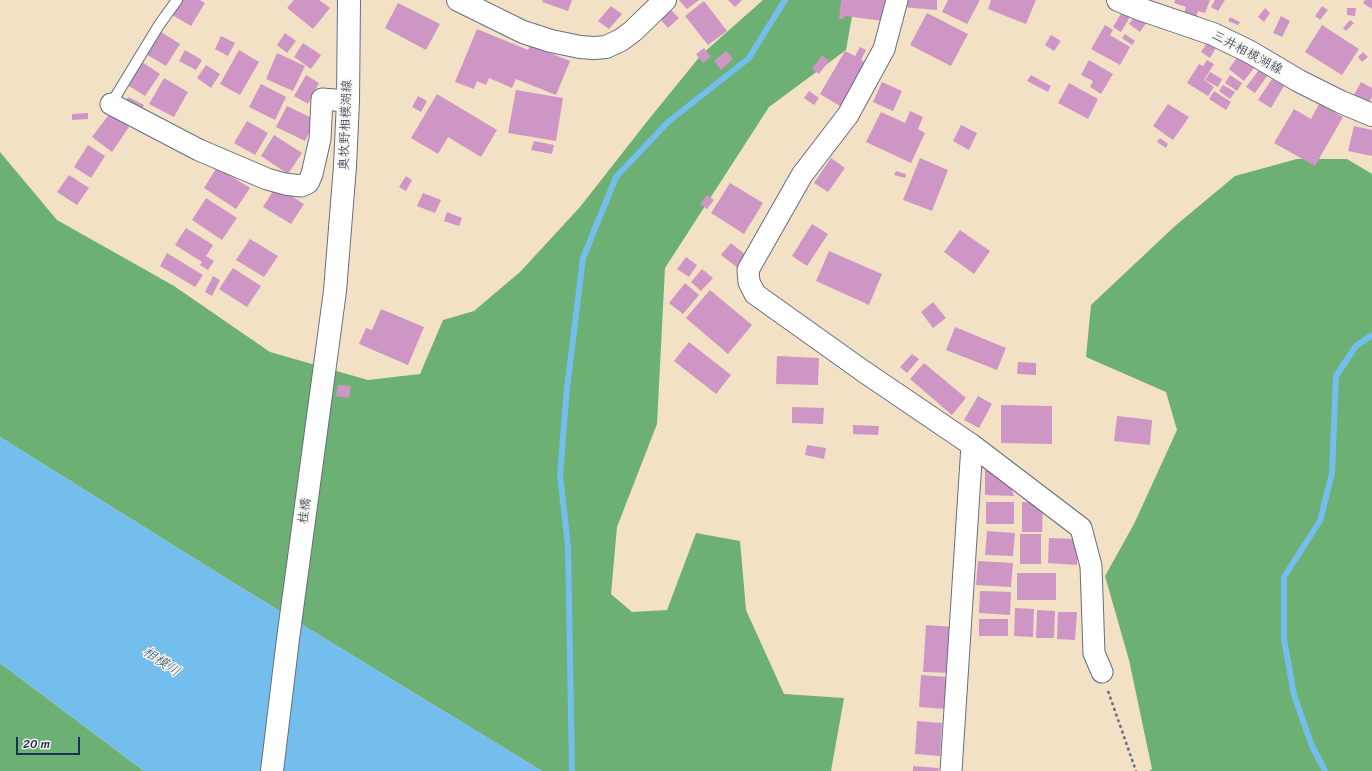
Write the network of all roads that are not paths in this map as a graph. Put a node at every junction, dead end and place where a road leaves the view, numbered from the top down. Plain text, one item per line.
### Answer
1 (177, 0) edge
2 (349, 0) edge
3 (458, 0) edge
4 (665, 0) edge
5 (897, 0) edge
6 (1118, 0) edge
7 (348, 101) junction
8 (111, 104) joint
9 (1372, 115) edge
10 (339, 250) joint
11 (972, 445) junction
12 (1102, 672) road end
13 (272, 771) edge
14 (951, 771) edge

1 - 8 lane
2 - 7 main road, 奥牧野相模湖線
3 - 4 main road
5 - 11 street
6 - 9 main road, 三井相模湖線
7 - 8 street
7 - 10 main road, 奥牧野相模湖線
10 - 13 main road, 桂橋
11 - 12 street
11 - 14 street

